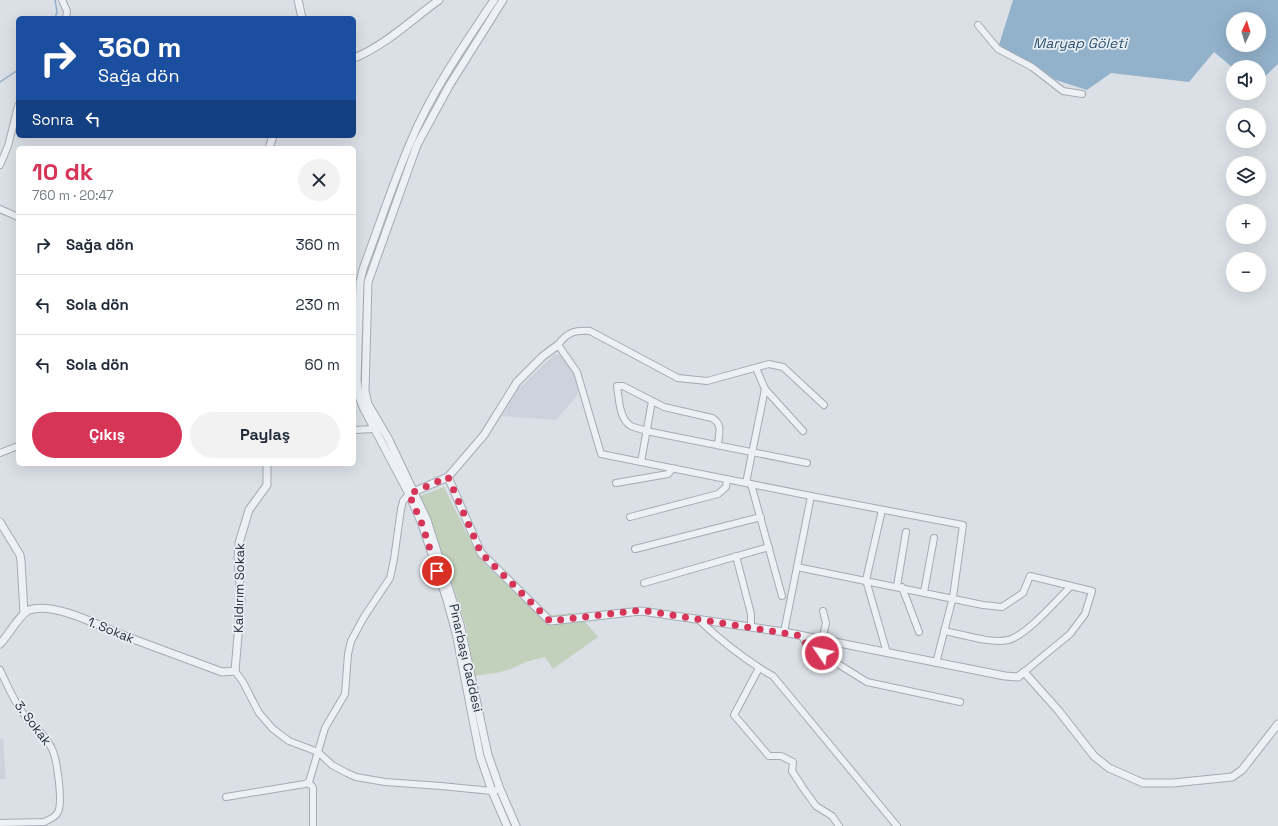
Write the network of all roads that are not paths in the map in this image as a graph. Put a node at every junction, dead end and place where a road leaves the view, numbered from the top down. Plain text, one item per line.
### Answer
1 (62, 0) edge
2 (298, 0) edge
3 (439, 0) edge
4 (494, 0) edge
5 (503, 0) edge
6 (67, 16) edge
7 (302, 16) edge
8 (978, 25) dead end
9 (356, 57) edge
10 (1082, 94) dead end
11 (16, 114) edge
12 (0, 165) edge
13 (0, 209) edge
14 (16, 216) edge
15 (558, 345) junction
16 (356, 368) edge
17 (756, 368) junction
18 (765, 389) junction
19 (652, 401) junction
20 (824, 405) dead end
21 (378, 428) junction
22 (356, 430) edge
23 (646, 431) junction
24 (803, 431) dead end
25 (718, 444) junction
26 (16, 447) edge
27 (753, 451) junction
28 (0, 453) edge
29 (641, 462) junction
30 (807, 463) dead end
31 (267, 466) edge
32 (673, 468) junction
33 (448, 477) junction
34 (727, 479) junction
35 (616, 483) dead end
36 (749, 484) junction
37 (411, 493) junction
38 (811, 496) junction
39 (882, 510) junction
40 (630, 517) dead end
41 (760, 517) junction
42 (0, 522) edge
43 (906, 532) dead end
44 (934, 538) dead end
45 (769, 547) junction
46 (635, 549) dead end
47 (736, 556) junction
48 (798, 567) junction
49 (866, 580) junction
50 (644, 583) dead end
51 (1071, 586) junction
52 (900, 587) junction
53 (924, 592) junction
54 (782, 596) dead end
55 (953, 597) junction
56 (823, 611) dead end
57 (24, 612) junction
58 (698, 619) junction
59 (751, 627) junction
60 (944, 631) junction
61 (784, 632) junction
62 (919, 632) dead end
63 (802, 636) junction
64 (822, 640) junction
65 (0, 644) edge
66 (887, 653) junction
67 (936, 663) junction
68 (759, 668) junction
69 (0, 670) edge
70 (235, 671) junction
71 (1024, 672) junction
72 (960, 702) dead end
73 (1278, 724) edge
74 (318, 752) junction
75 (308, 784) junction
76 (500, 790) junction
77 (492, 791) junction
78 (226, 797) dead end
79 (0, 823) edge
80 (313, 826) edge
81 (507, 826) edge
82 (516, 826) edge
83 (839, 826) edge
84 (897, 826) edge

1 - 6 street
2 - 7 street
3 - 9 street
4 - 16 street
5 - 21 street
8 - 10 street
11 - 12 street
13 - 14 street
15 - 17 street
15 - 29 street
15 - 33 street
16 - 21 street
17 - 18 street
17 - 20 street
18 - 24 street
18 - 27 street
19 - 23 street
19 - 23 street
19 - 25 street
21 - 22 street
21 - 37 street
23 - 25 street
23 - 29 street
25 - 27 street
26 - 28 street
27 - 30 street
27 - 36 street
29 - 32 street
31 - 70 street, Kaldırım Sokak
32 - 34 street
32 - 35 street
33 - 37 street
33 - 58 street
34 - 36 street
34 - 40 street
36 - 38 street
36 - 41 street
37 - 74 street
37 - 76 street, Pınarbaşı Caddesi
37 - 77 street
38 - 39 street
38 - 48 street
39 - 49 street
39 - 55 street
41 - 45 street
41 - 46 street
42 - 57 street
43 - 52 street
44 - 53 street
45 - 47 street
45 - 54 street
47 - 50 street
47 - 59 street
48 - 49 street
48 - 61 street
49 - 52 street
49 - 66 street
51 - 55 street
51 - 60 street
51 - 71 street
52 - 53 street
52 - 62 street
53 - 55 street
55 - 60 street
56 - 64 street
57 - 65 street
57 - 70 street, 1. Sokak
58 - 59 street
58 - 68 street
59 - 61 street
60 - 67 street
61 - 63 street
63 - 64 street
63 - 72 street
64 - 66 street
66 - 67 street
67 - 71 street
68 - 83 street
68 - 84 street
69 - 79 street, 3. Sokak
70 - 74 street
71 - 73 street
74 - 75 street
74 - 77 street
75 - 78 street
75 - 80 street
76 - 77 street
76 - 82 street, Pınarbaşı Caddesi
77 - 81 street

